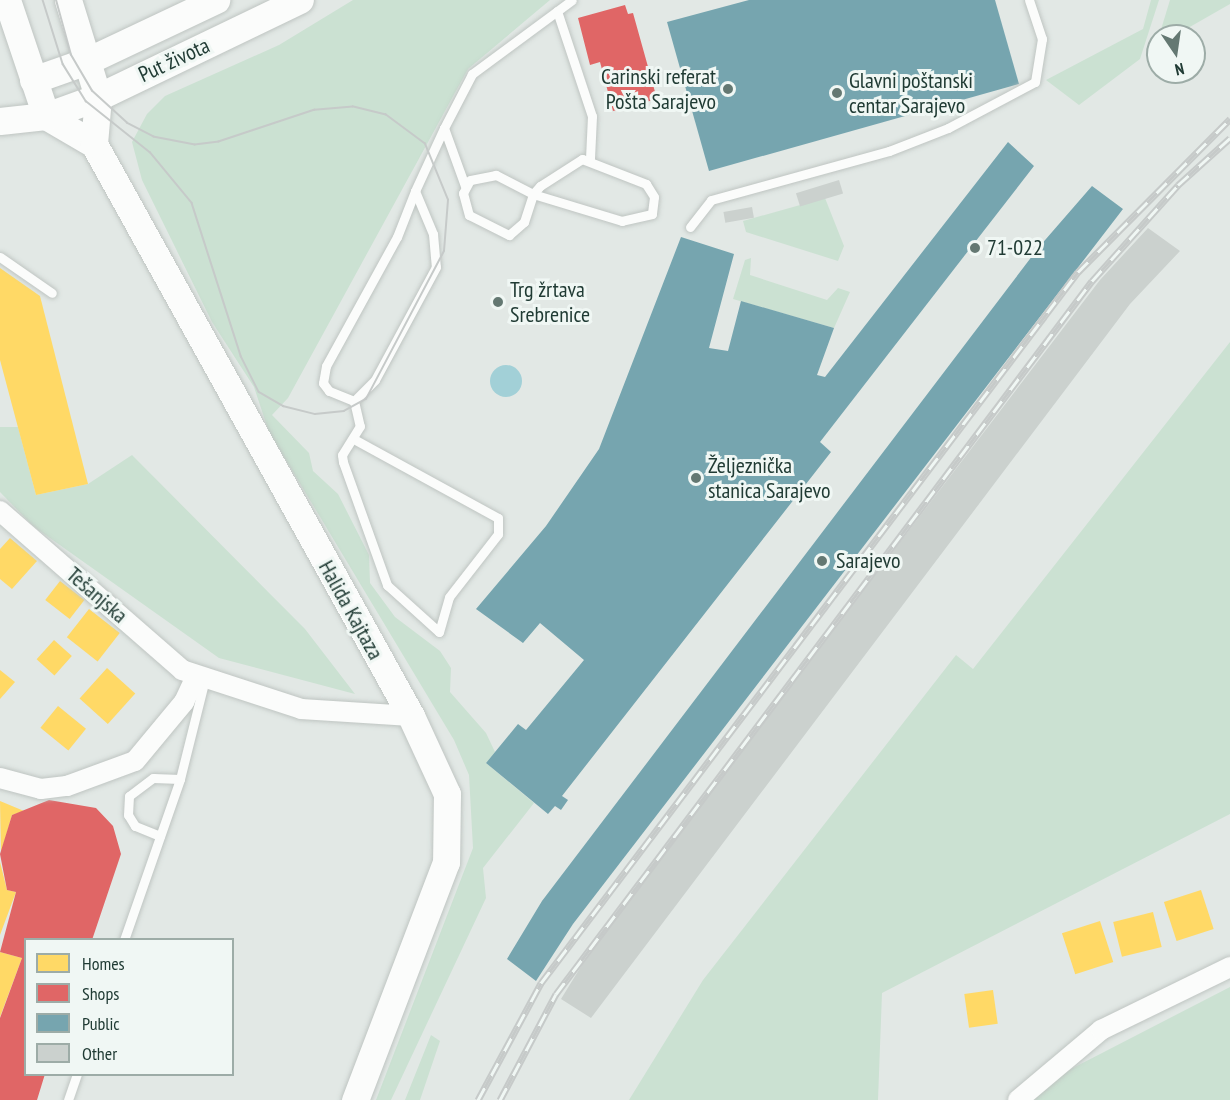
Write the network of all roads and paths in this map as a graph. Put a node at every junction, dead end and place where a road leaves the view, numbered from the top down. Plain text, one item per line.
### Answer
1 (7, 0) edge
2 (68, 0) edge
3 (216, 0) edge
4 (300, 0) edge
5 (572, 0) edge
6 (1029, 0) edge
7 (557, 11) junction
8 (87, 61) junction
9 (33, 80) junction
10 (98, 97) junction
11 (46, 116) junction
12 (3, 120) edge
13 (444, 128) junction
14 (94, 144) junction
15 (590, 159) junction
16 (465, 186) junction
17 (416, 191) junction
18 (533, 194) junction
19 (690, 227) dead end
20 (0, 257) edge
21 (52, 293) dead end
22 (354, 401) junction
23 (354, 439) junction
24 (0, 511) edge
25 (201, 678) junction
26 (411, 716) junction
27 (0, 778) edge
28 (180, 779) junction
29 (160, 836) junction
30 (124, 938) edge
31 (1230, 966) edge
32 (76, 1076) edge
33 (68, 1100) edge
34 (355, 1100) edge
35 (1018, 1100) edge

1 - 9 main road
2 - 8 main road
3 - 8 main road, Put života
4 - 10 main road, Put života
5 - 7 lane
6 - 19 lane
7 - 13 lane
7 - 15 lane
8 - 9 main road, Put života
8 - 10 main road
9 - 11 main road
9 - 12 main road
10 - 11 main road, Put života
10 - 14 main road
11 - 12 main road, Put života
11 - 14 main road
13 - 16 lane
13 - 17 lane
14 - 26 main road, Halida Kajtaza
15 - 18 lane
15 - 18 lane
16 - 18 lane
16 - 18 lane
17 - 22 lane
17 - 22 lane
20 - 21 lane
22 - 23 lane
23 - 23 lane
24 - 25 street, Tešanjska
25 - 26 street, Tešanjska
25 - 27 street
25 - 28 lane
26 - 34 main road, Halida Kajtaza
28 - 29 lane
28 - 29 lane
29 - 30 lane
31 - 35 street
32 - 33 lane

